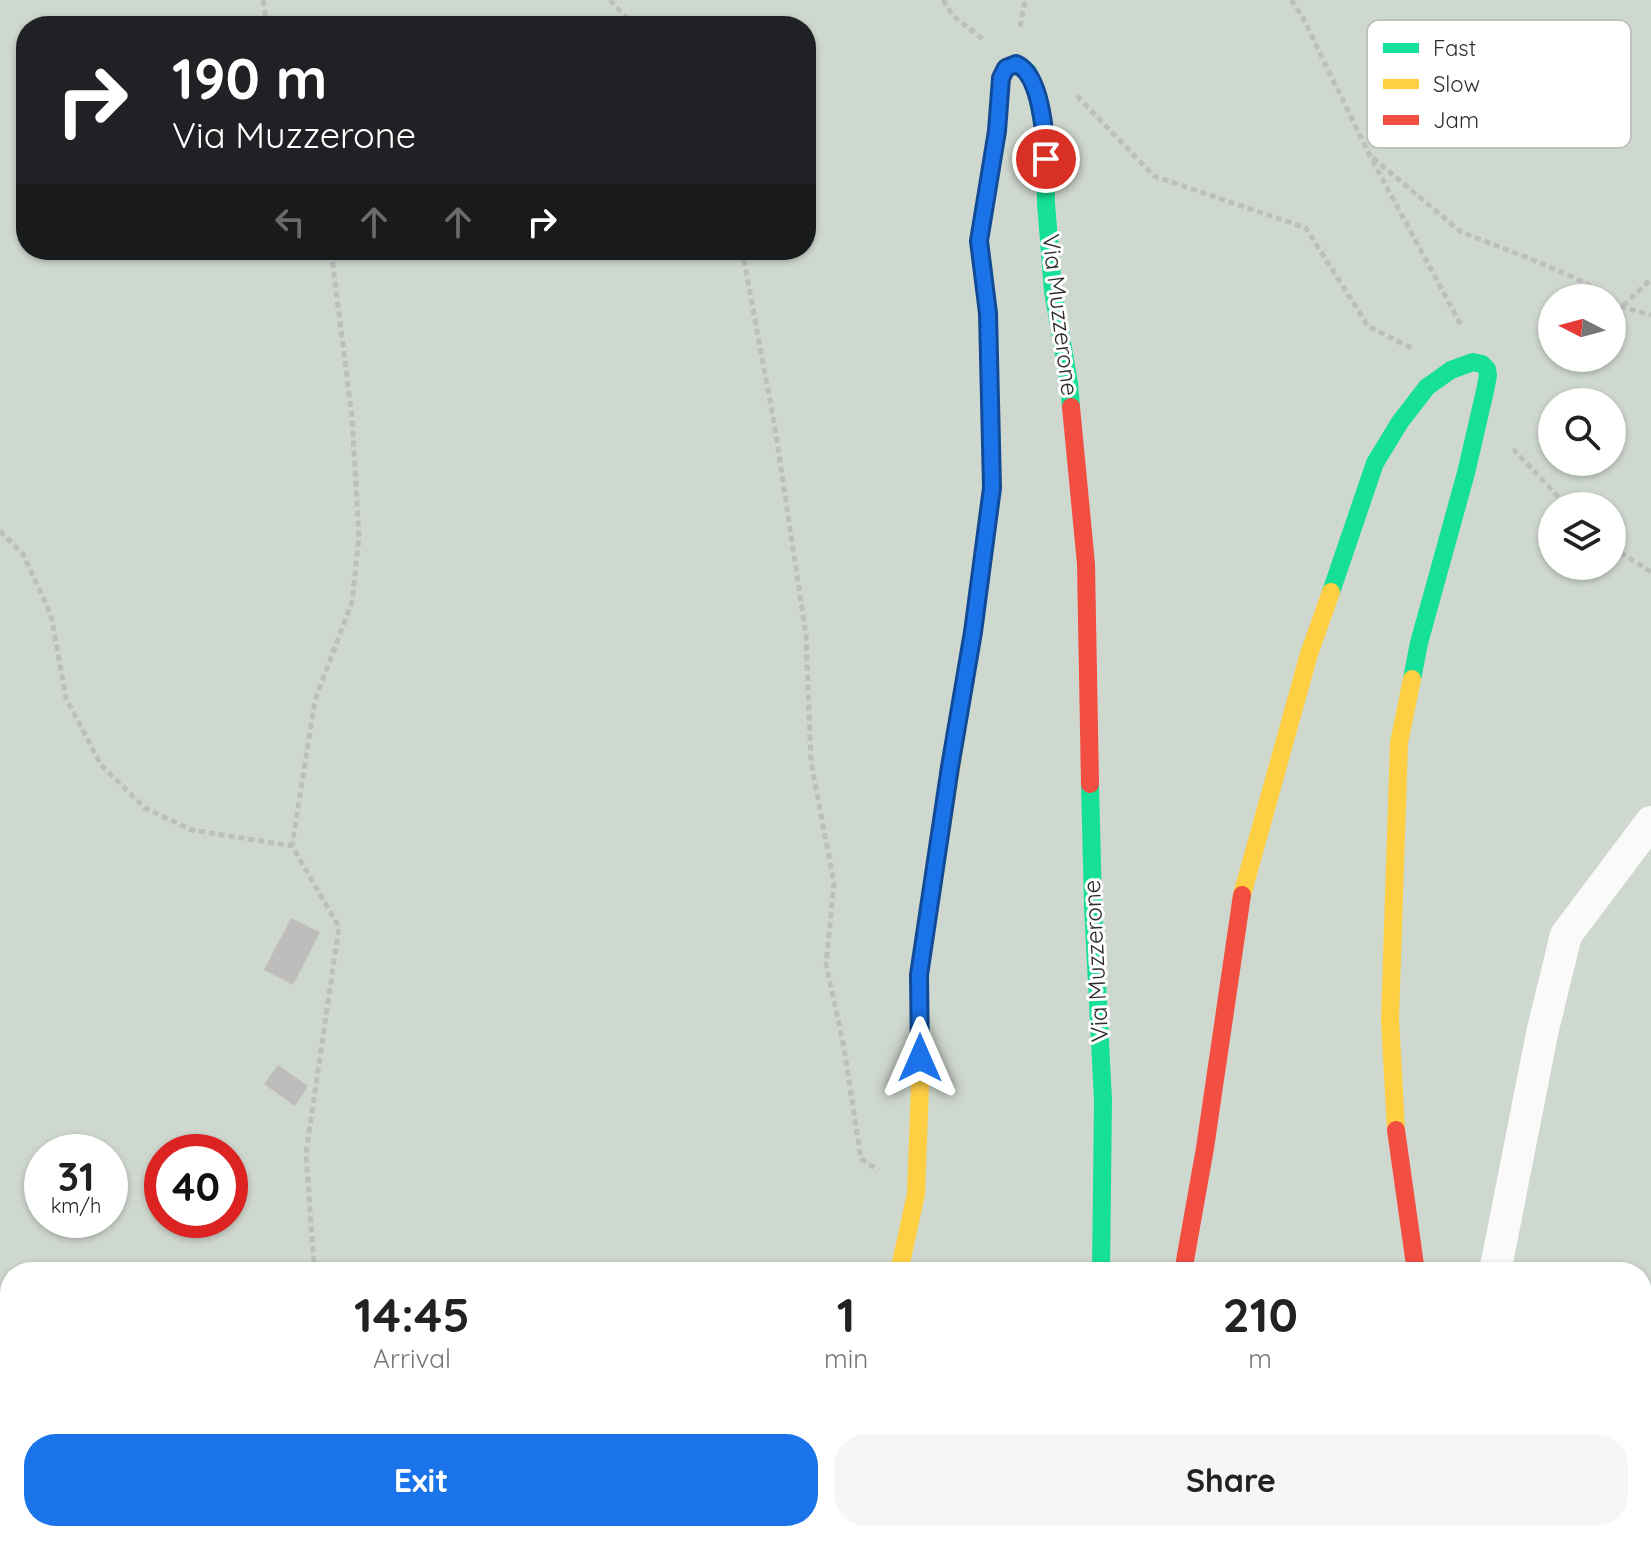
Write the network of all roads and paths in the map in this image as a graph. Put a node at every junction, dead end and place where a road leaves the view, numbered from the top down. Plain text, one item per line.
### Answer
1 (610, 0) edge
2 (943, 0) edge
3 (1025, 0) edge
4 (1291, 0) edge
5 (625, 16) edge
6 (1019, 35) dead end
7 (1016, 64) junction
8 (1071, 89) dead end
9 (1369, 154) junction
10 (332, 260) edge
11 (744, 260) edge
12 (1651, 279) edge
13 (1588, 284) edge
14 (1626, 303) edge
15 (1626, 308) edge
16 (1651, 315) edge
17 (1482, 364) junction
18 (1443, 377) junction
19 (1477, 422) junction
20 (1554, 492) edge
21 (0, 531) edge
22 (1626, 556) edge
23 (1651, 572) edge
24 (1651, 822) edge
25 (292, 846) junction
26 (916, 1194) junction
27 (314, 1262) edge
28 (901, 1262) edge
29 (1101, 1262) edge
30 (1185, 1262) edge
31 (1415, 1262) edge
32 (1497, 1262) edge

1 - 5 path
2 - 7 path
3 - 6 path
4 - 9 path
7 - 26 street
7 - 29 street, Via Muzzerone
8 - 18 path
9 - 13 path
9 - 17 path
10 - 25 path
11 - 26 path
12 - 14 path
15 - 16 path
17 - 18 street
17 - 19 street
18 - 30 street
19 - 20 path
19 - 31 street
21 - 25 path
22 - 23 path
24 - 32 street
25 - 27 path
26 - 28 street

